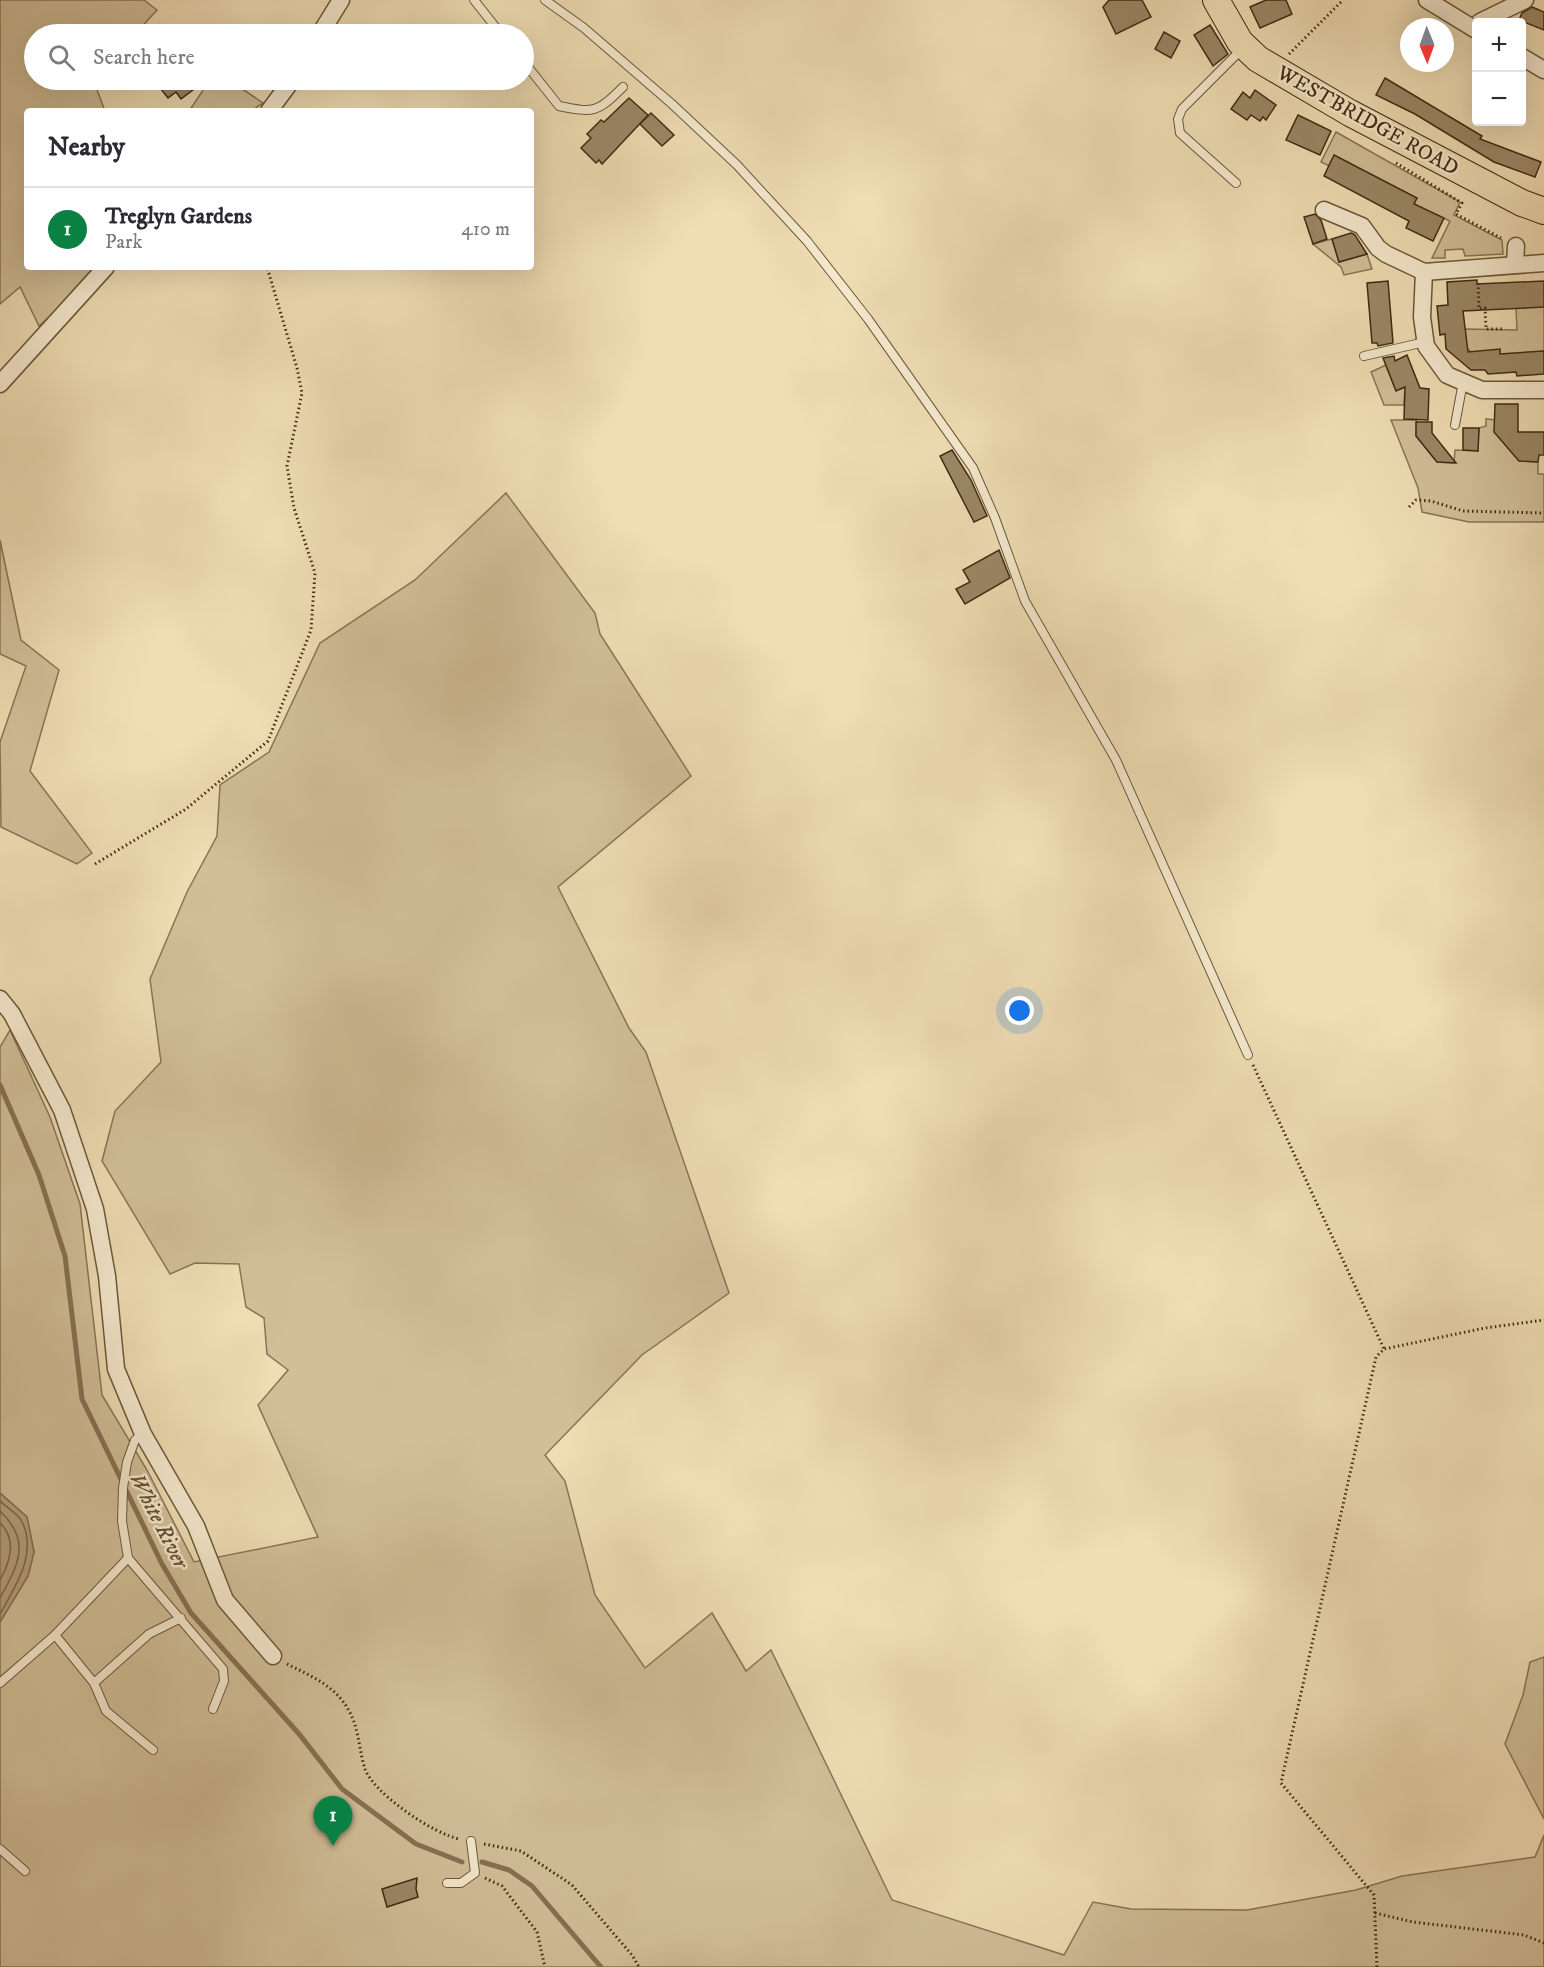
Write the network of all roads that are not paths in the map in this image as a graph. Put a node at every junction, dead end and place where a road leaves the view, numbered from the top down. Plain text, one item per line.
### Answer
1 (341, 0) edge
2 (474, 0) edge
3 (545, 0) edge
4 (1216, 0) edge
5 (1428, 0) edge
6 (1525, 0) edge
7 (1491, 18) edge
8 (326, 24) edge
9 (493, 24) edge
10 (1472, 24) edge
11 (1245, 46) junction
12 (1526, 60) edge
13 (1544, 70) edge
14 (534, 75) edge
15 (623, 87) dead end
16 (285, 90) edge
17 (272, 108) edge
18 (1236, 183) dead end
19 (1324, 210) dead end
20 (1544, 210) edge
21 (1516, 246) road end
22 (1544, 262) edge
23 (1515, 264) junction
24 (103, 270) edge
25 (1424, 272) junction
26 (1425, 342) junction
27 (1364, 356) dead end
28 (1463, 382) junction
29 (0, 384) edge
30 (1544, 390) edge
31 (1455, 425) dead end
32 (0, 999) edge
33 (1248, 1055) road end
34 (143, 1434) junction
35 (128, 1558) junction
36 (181, 1618) junction
37 (55, 1635) junction
38 (273, 1656) road end
39 (0, 1683) edge
40 (94, 1683) junction
41 (213, 1709) dead end
42 (153, 1750) dead end
43 (471, 1841) road end
44 (0, 1849) edge
45 (25, 1871) dead end
46 (447, 1882) dead end

1 - 8 street
2 - 9 lane
3 - 33 lane
4 - 11 main road, WESTBRIDGE ROAD
5 - 10 street
6 - 7 street
11 - 18 lane
11 - 20 main road, WESTBRIDGE ROAD
12 - 13 street
14 - 15 lane
16 - 17 street
19 - 25 street
21 - 23 street
22 - 23 street
23 - 25 street
24 - 29 street
25 - 26 street
26 - 27 lane
26 - 28 street
28 - 30 street
28 - 31 lane
32 - 34 street
34 - 35 lane
34 - 38 street
35 - 36 lane
35 - 37 lane
36 - 40 lane
36 - 41 lane
37 - 39 lane
37 - 40 lane
40 - 42 lane
43 - 46 lane
44 - 45 lane

